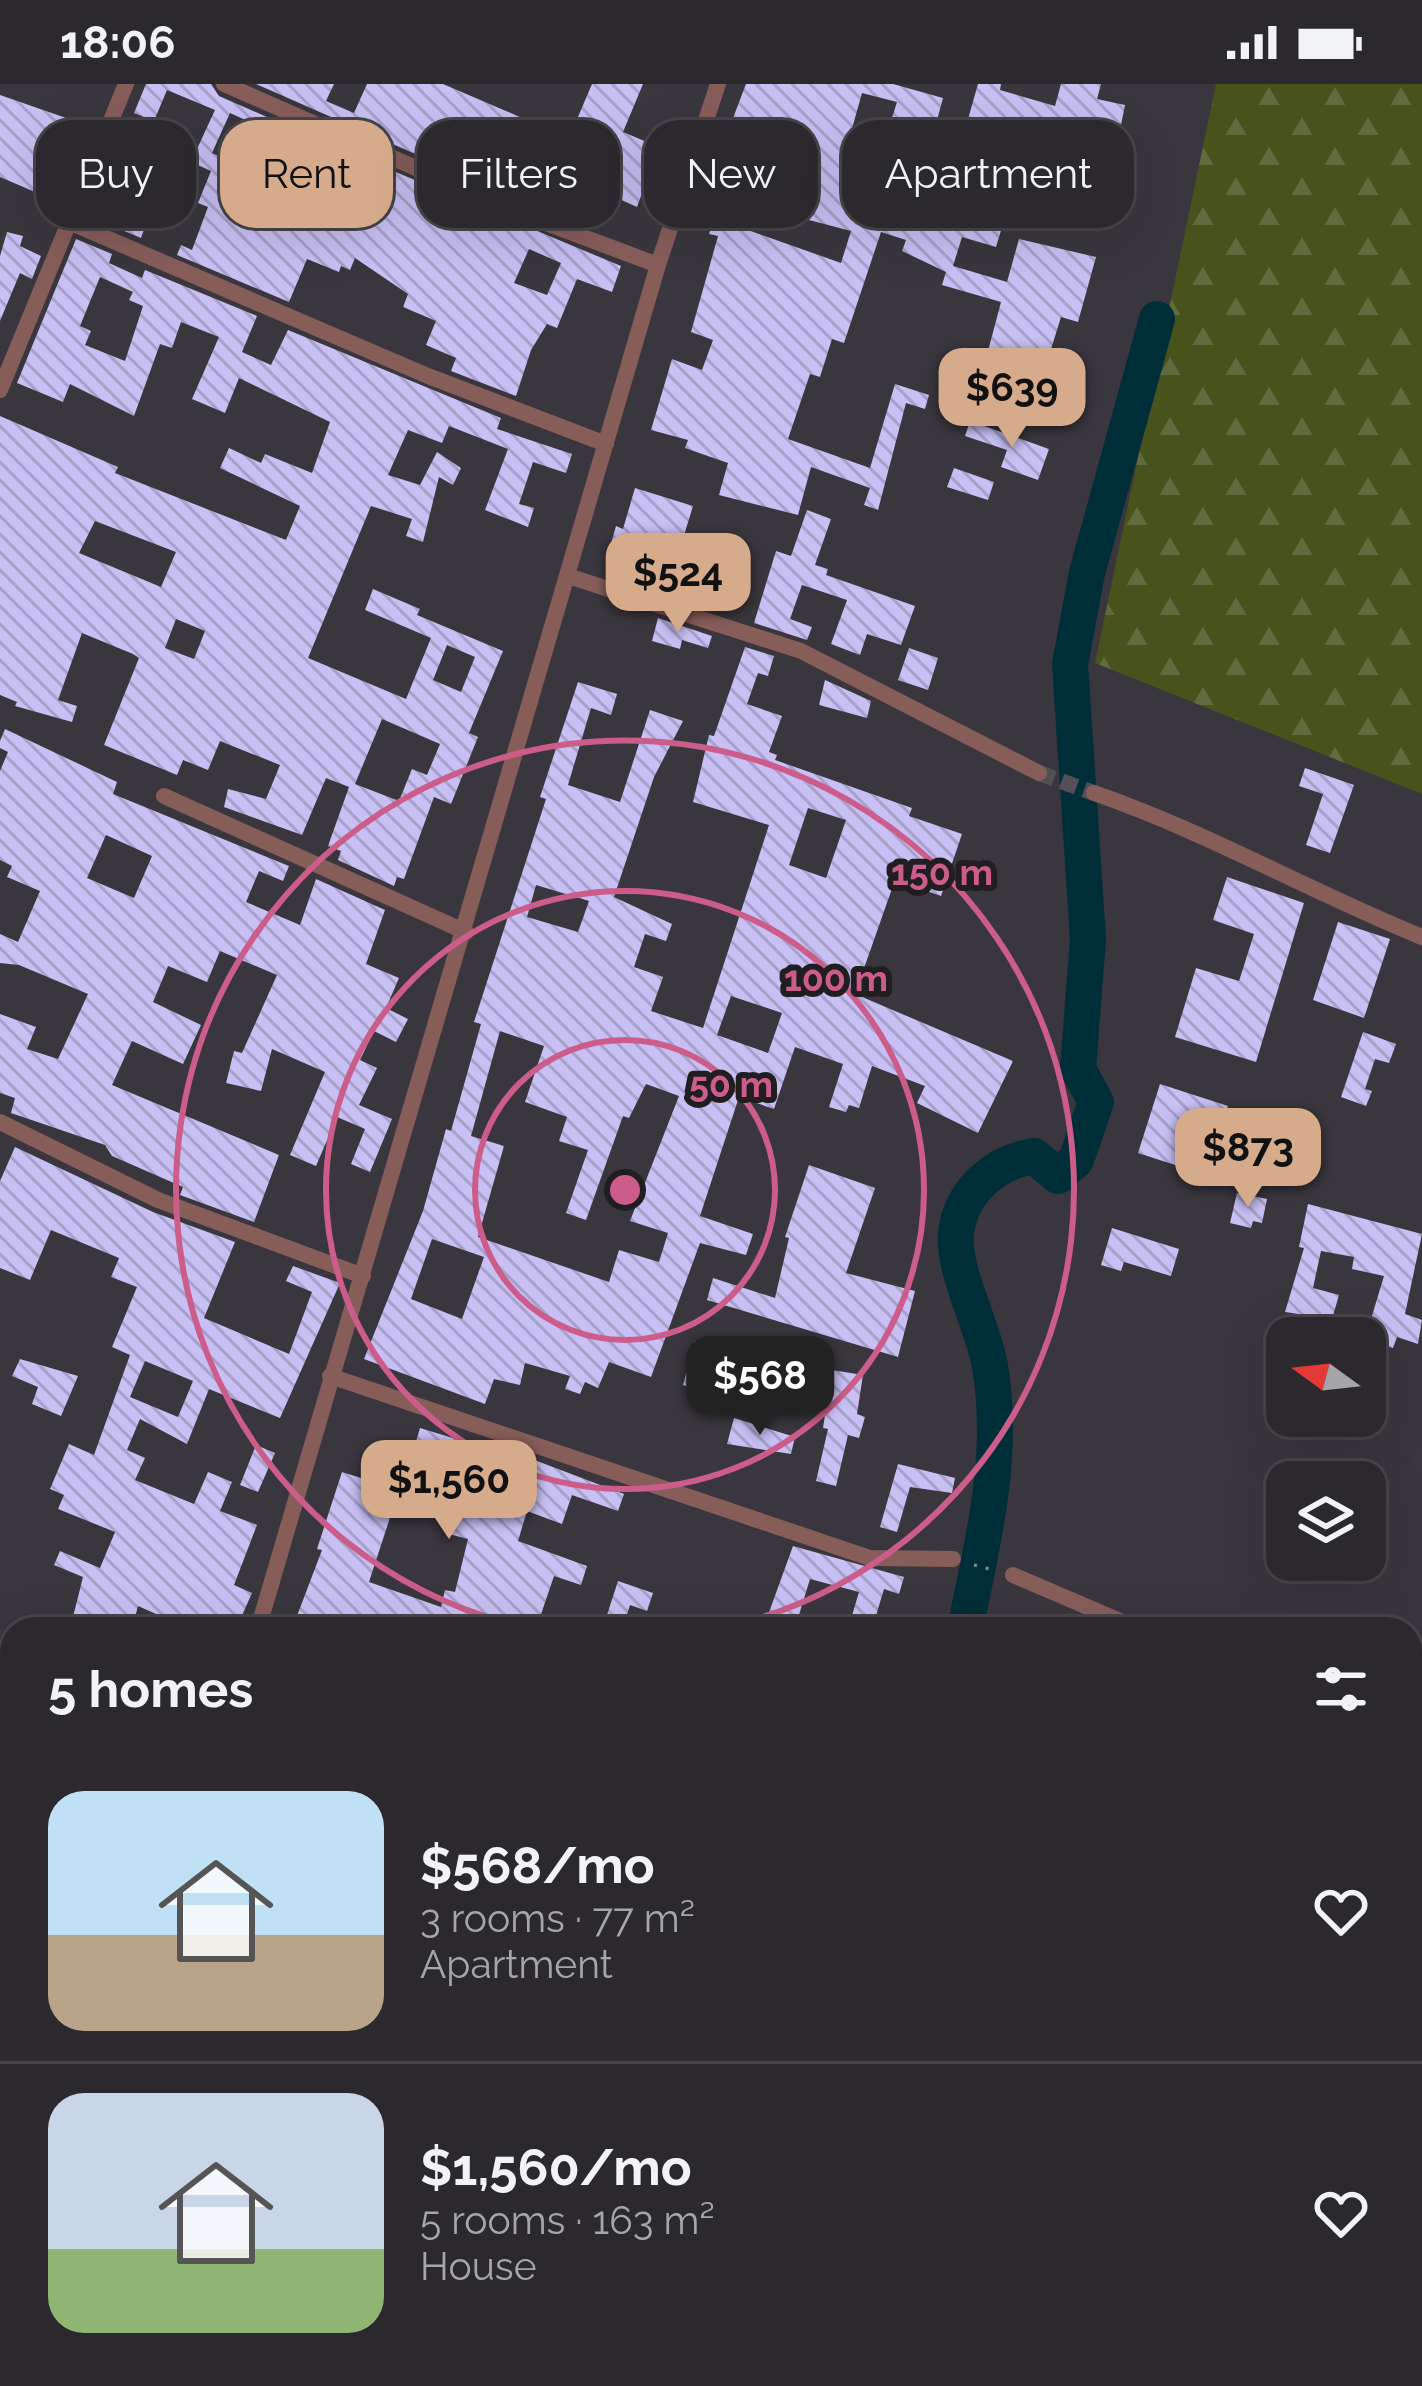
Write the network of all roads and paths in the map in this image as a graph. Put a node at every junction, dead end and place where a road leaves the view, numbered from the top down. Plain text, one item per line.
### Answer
1 (125, 84) edge
2 (224, 84) edge
3 (718, 84) edge
4 (110, 120) edge
5 (67, 228) edge
6 (83, 228) edge
7 (658, 265) junction
8 (0, 390) edge
9 (606, 444) junction
10 (568, 576) junction
11 (1039, 773) tunnel mouth
12 (1094, 793) tunnel mouth
13 (164, 796) dead end
14 (466, 932) junction
15 (1422, 937) edge
16 (0, 1122) edge
17 (363, 1276) junction
18 (330, 1376) junction
19 (953, 1559) joint
20 (1012, 1575) joint
21 (261, 1617) edge
22 (1111, 1617) edge

1 - 4 street
2 - 7 street
3 - 7 street
5 - 8 street
6 - 9 street
7 - 9 street
9 - 10 street
10 - 11 street
10 - 14 street
12 - 15 street
13 - 14 street
14 - 17 street
16 - 17 street
17 - 18 street
18 - 19 street
18 - 21 street
19 - 20 path
20 - 22 street

